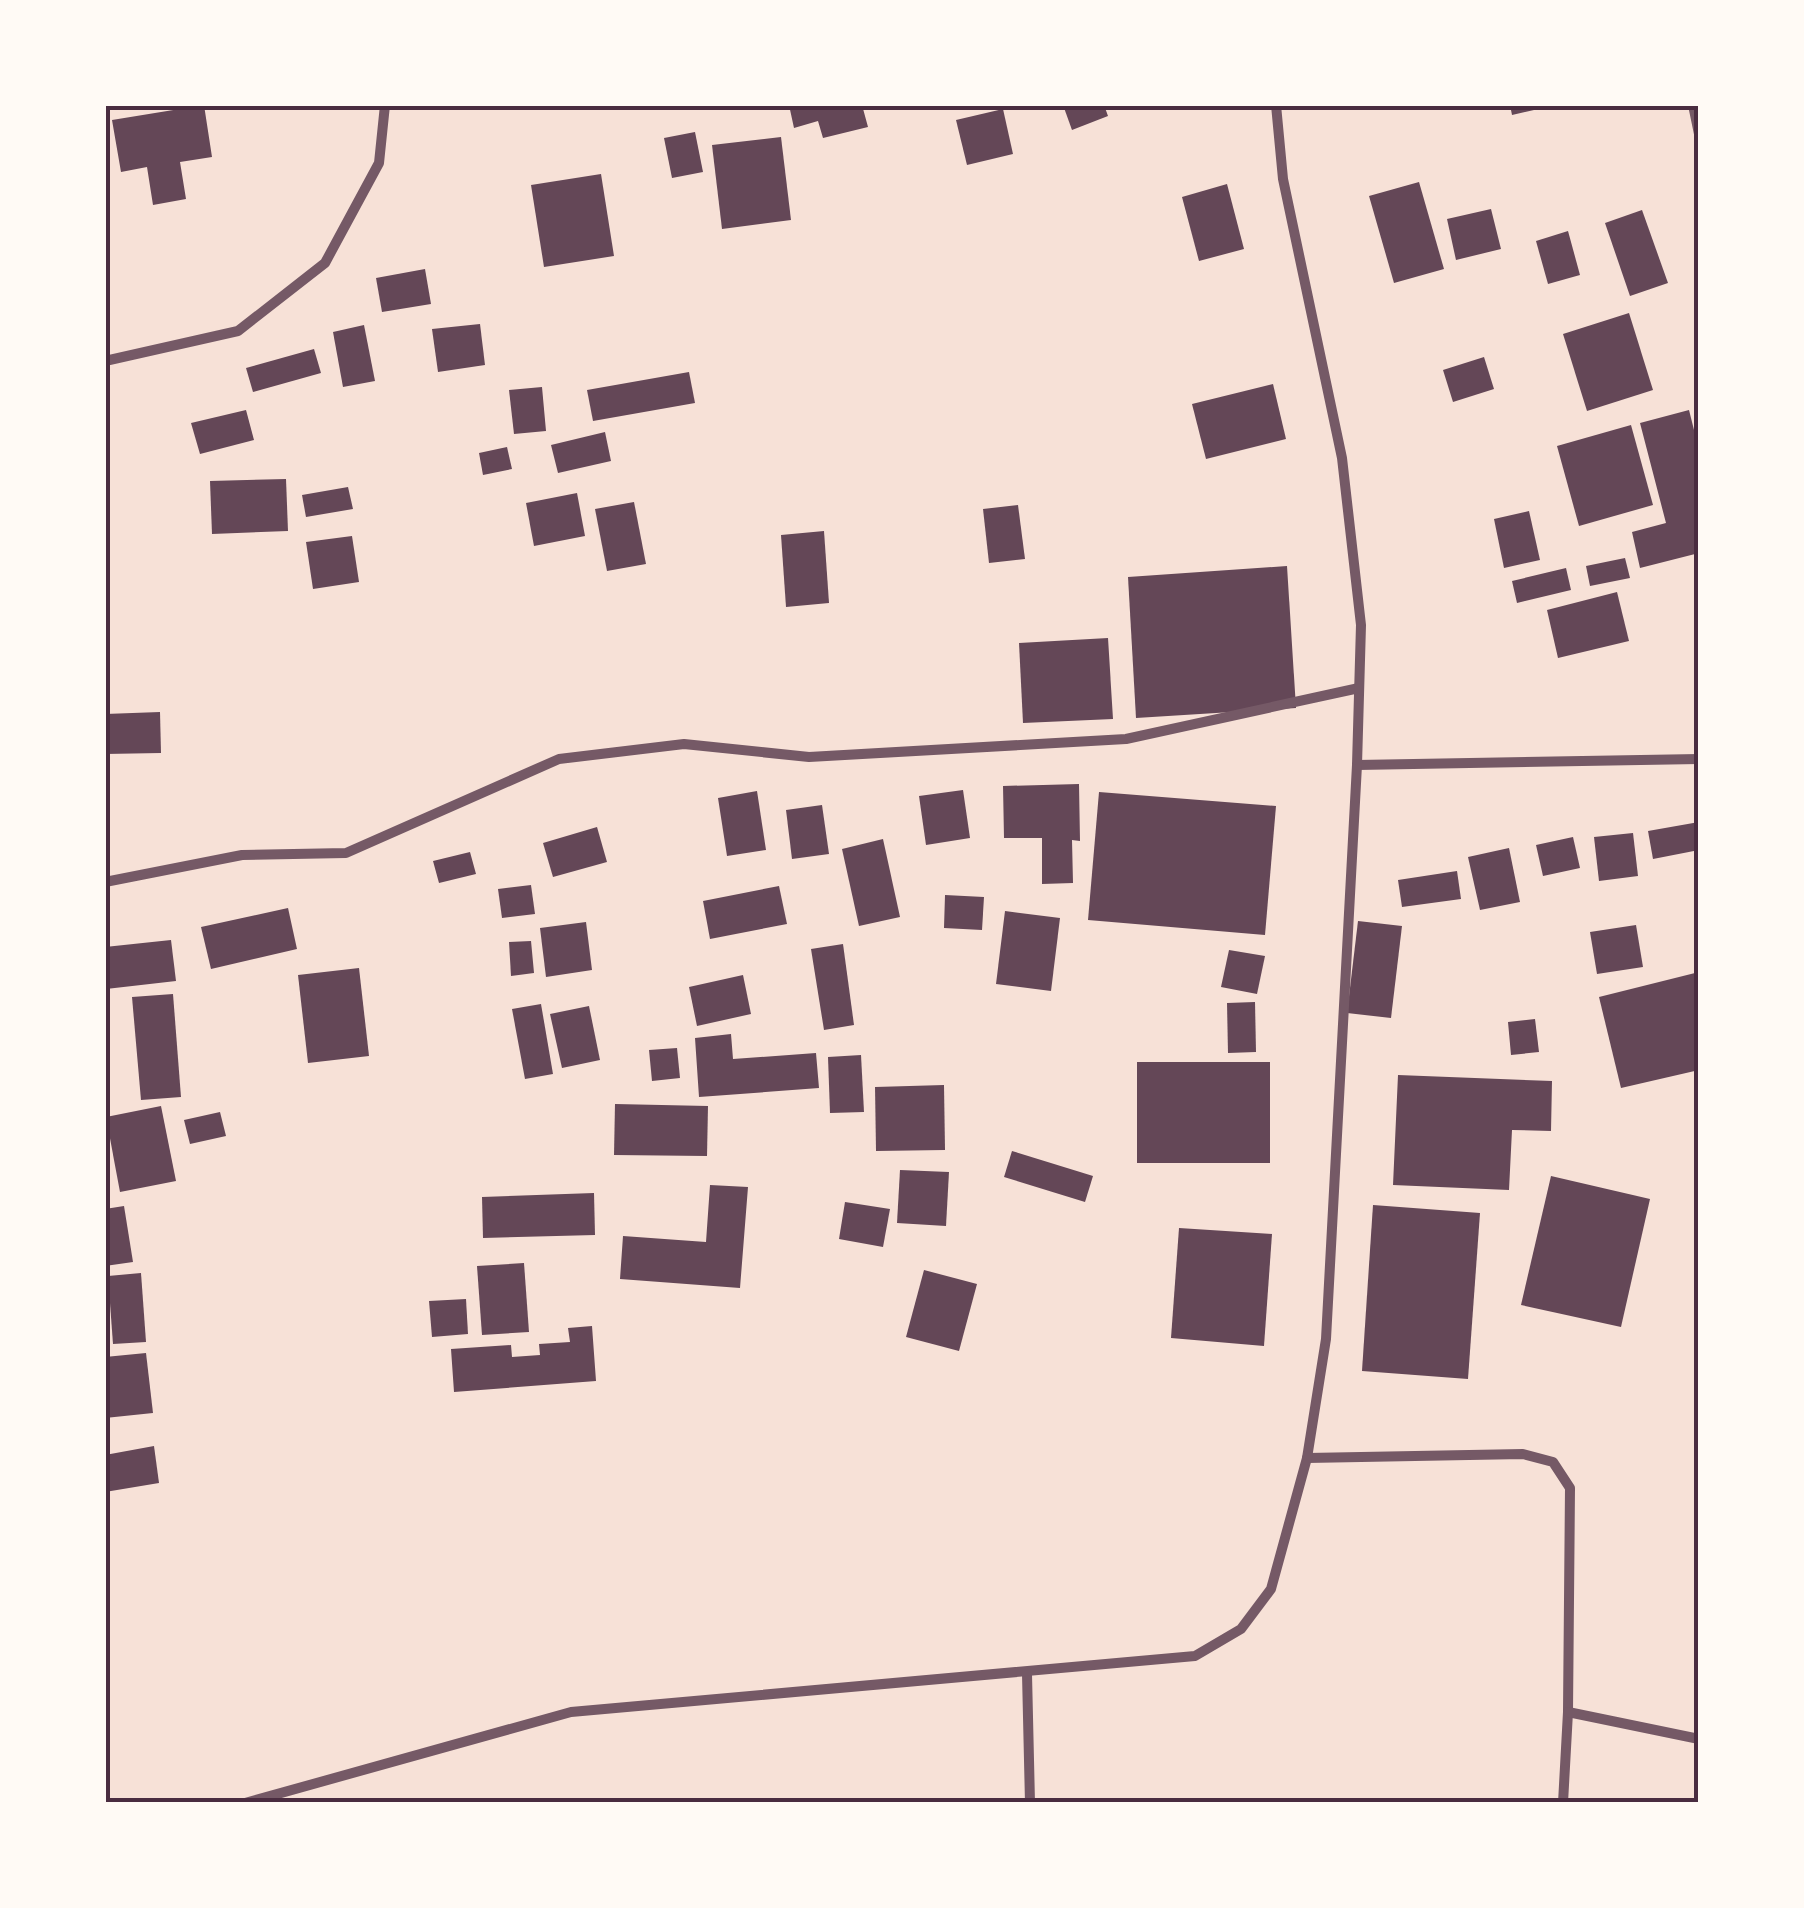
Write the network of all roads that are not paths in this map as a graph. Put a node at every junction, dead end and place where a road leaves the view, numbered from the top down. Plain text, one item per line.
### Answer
1 (385, 105) edge
2 (1276, 105) edge
3 (1693, 105) edge
4 (1699, 134) edge
5 (105, 361) edge
6 (1359, 688) junction
7 (1699, 759) edge
8 (1357, 765) junction
9 (105, 882) edge
10 (1307, 1458) junction
11 (1027, 1674) junction
12 (1568, 1712) junction
13 (1699, 1740) edge
14 (244, 1803) edge
15 (1030, 1803) edge
16 (1563, 1803) edge

1 - 5 street
2 - 6 street
3 - 4 street
6 - 8 street
6 - 9 street
7 - 8 street
8 - 10 street
10 - 11 street
10 - 12 street
11 - 14 street
11 - 15 street
12 - 13 street
12 - 16 street

